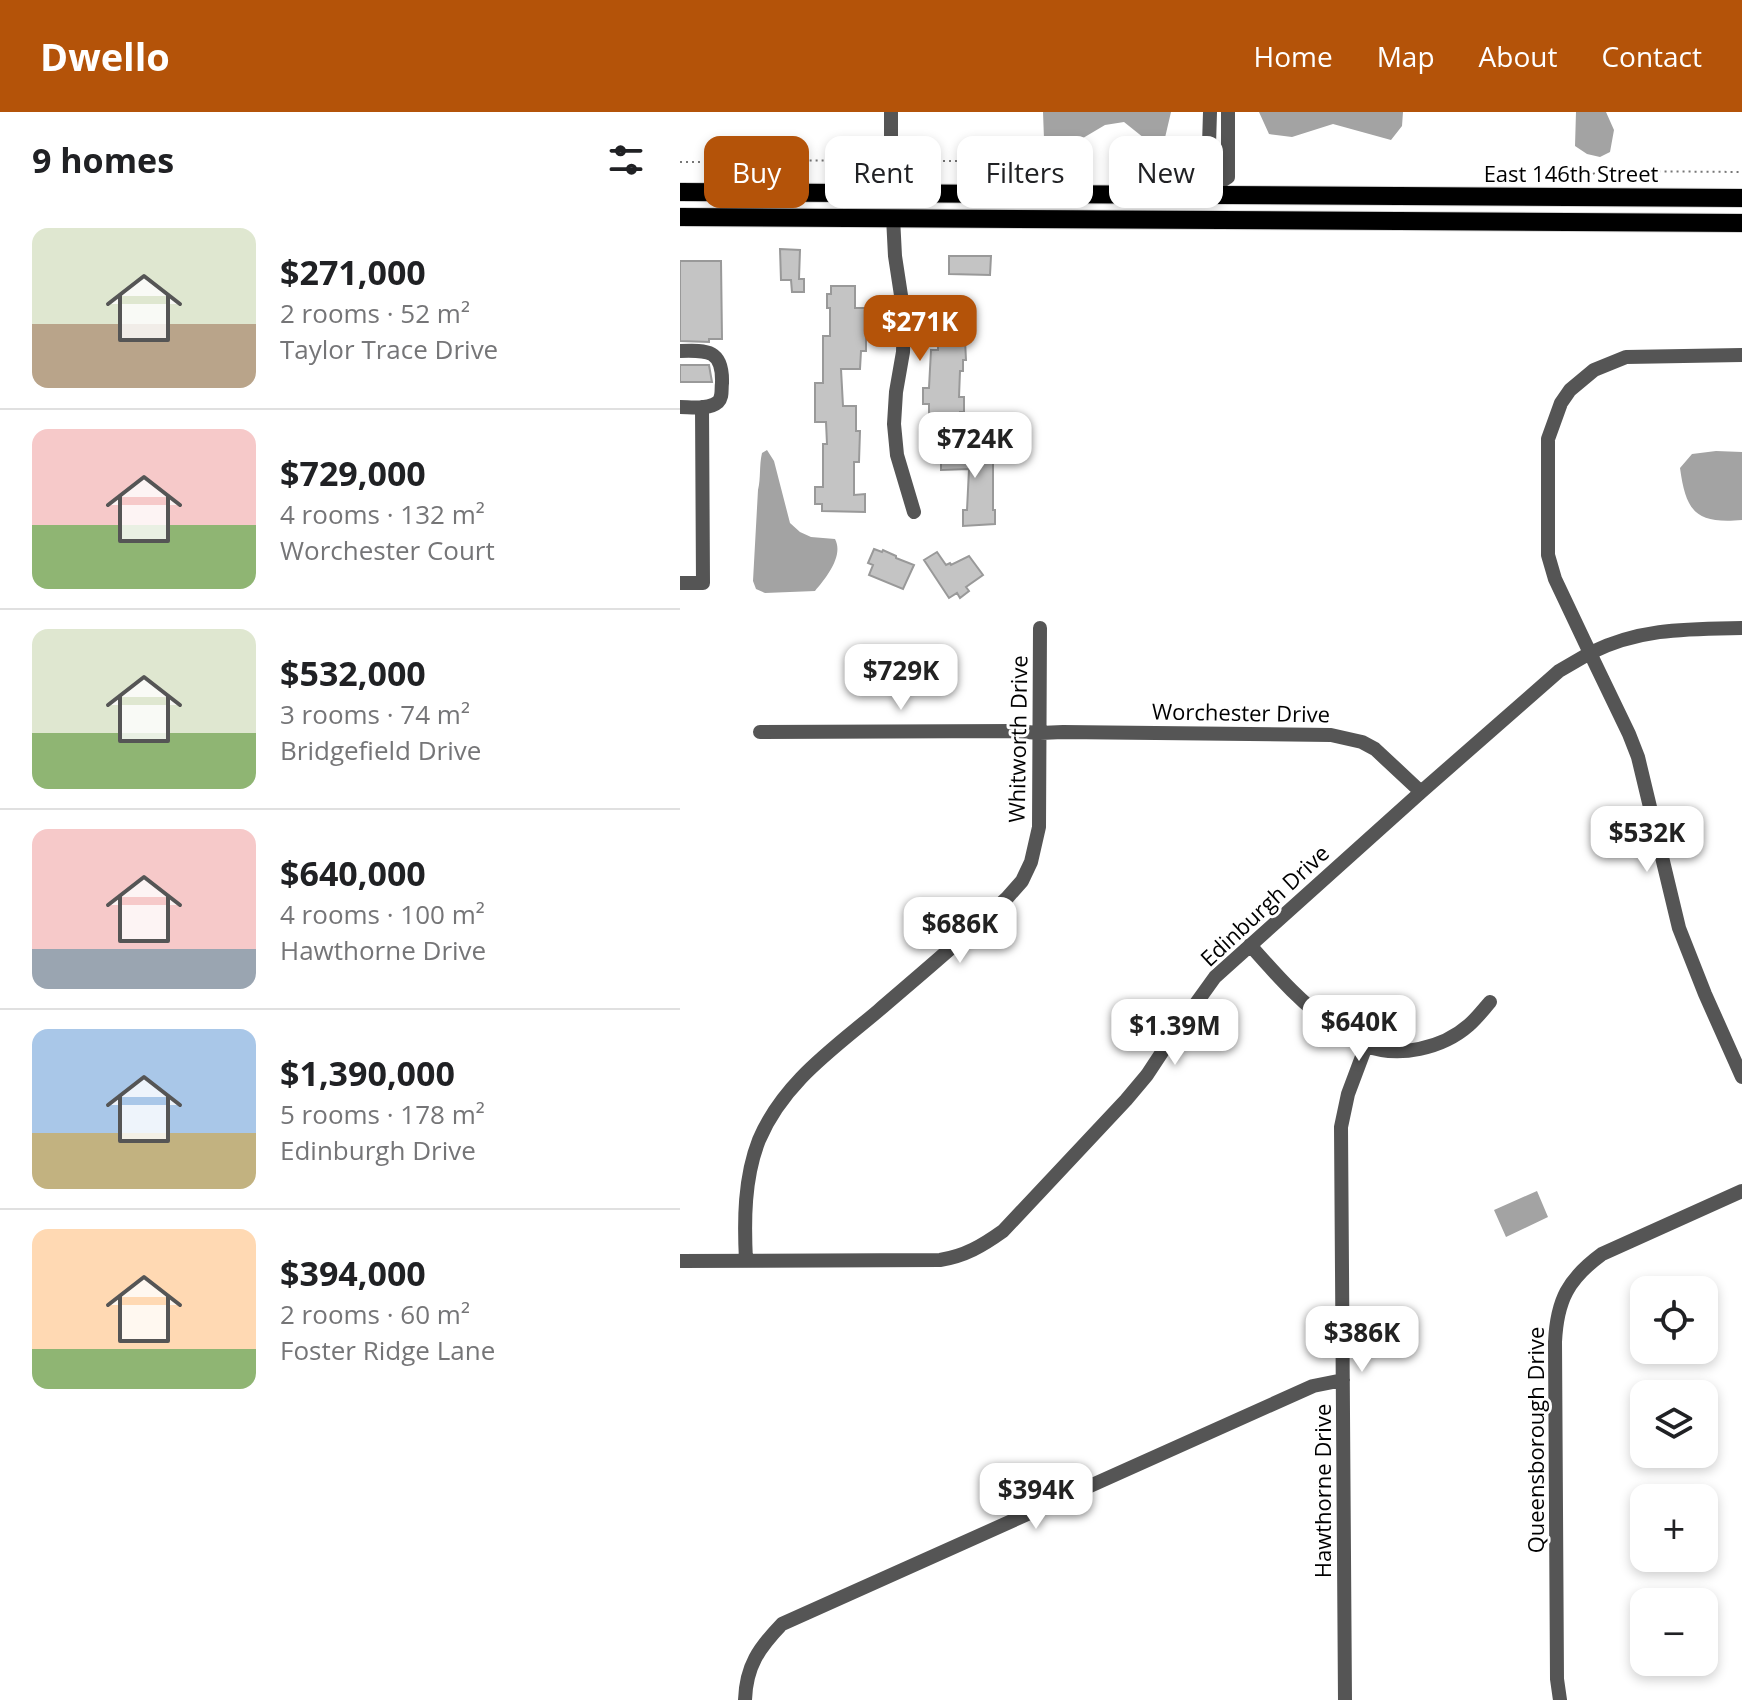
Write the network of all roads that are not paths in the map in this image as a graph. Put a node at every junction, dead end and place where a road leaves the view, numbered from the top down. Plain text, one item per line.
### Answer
1 (891, 112) edge
2 (1210, 112) edge
3 (1228, 112) edge
4 (894, 136) edge
5 (1209, 136) edge
6 (1223, 183) edge
7 (1223, 190) edge
8 (1109, 191) edge
9 (680, 192) edge
10 (825, 192) edge
11 (941, 193) edge
12 (1742, 198) edge
13 (1217, 208) edge
14 (680, 217) edge
15 (893, 217) junction
16 (1217, 219) junction
17 (1742, 223) edge
18 (680, 351) edge
19 (1742, 355) edge
20 (680, 407) edge
21 (702, 407) junction
22 (914, 512) dead end
23 (680, 583) edge
24 (1040, 628) dead end
25 (1742, 628) edge
26 (1590, 653) junction
27 (760, 732) dead end
28 (1040, 733) junction
29 (1421, 792) junction
30 (1250, 945) junction
31 (1490, 1002) dead end
32 (1366, 1046) junction
33 (1742, 1077) edge
34 (1742, 1191) edge
35 (680, 1261) edge
36 (746, 1261) junction
37 (1343, 1380) junction
38 (745, 1700) edge
39 (1345, 1700) edge
40 (1560, 1700) edge

1 - 4 street
2 - 5 street
3 - 6 street
7 - 12 main road, East 146th Street
8 - 11 main road, East 146th Street
9 - 10 main road, East 146th Street
13 - 16 street
14 - 15 main road
15 - 16 main road
15 - 22 street
16 - 17 main road
18 - 21 street
19 - 26 street
20 - 21 street
21 - 23 street
24 - 28 street, Whitworth Drive
25 - 26 street, Edinburgh Drive
26 - 29 street, Edinburgh Drive
26 - 33 street
27 - 28 street, Worchester Drive
28 - 29 street, Worchester Drive
28 - 36 street, Whitworth Drive
29 - 30 street, Edinburgh Drive
30 - 32 street
30 - 36 street, Edinburgh Drive
31 - 32 street
32 - 37 street, Hawthorne Drive
34 - 40 street, Queensborough Drive
35 - 36 street, Edinburgh Drive
37 - 38 street
37 - 39 street, Hawthorne Drive

